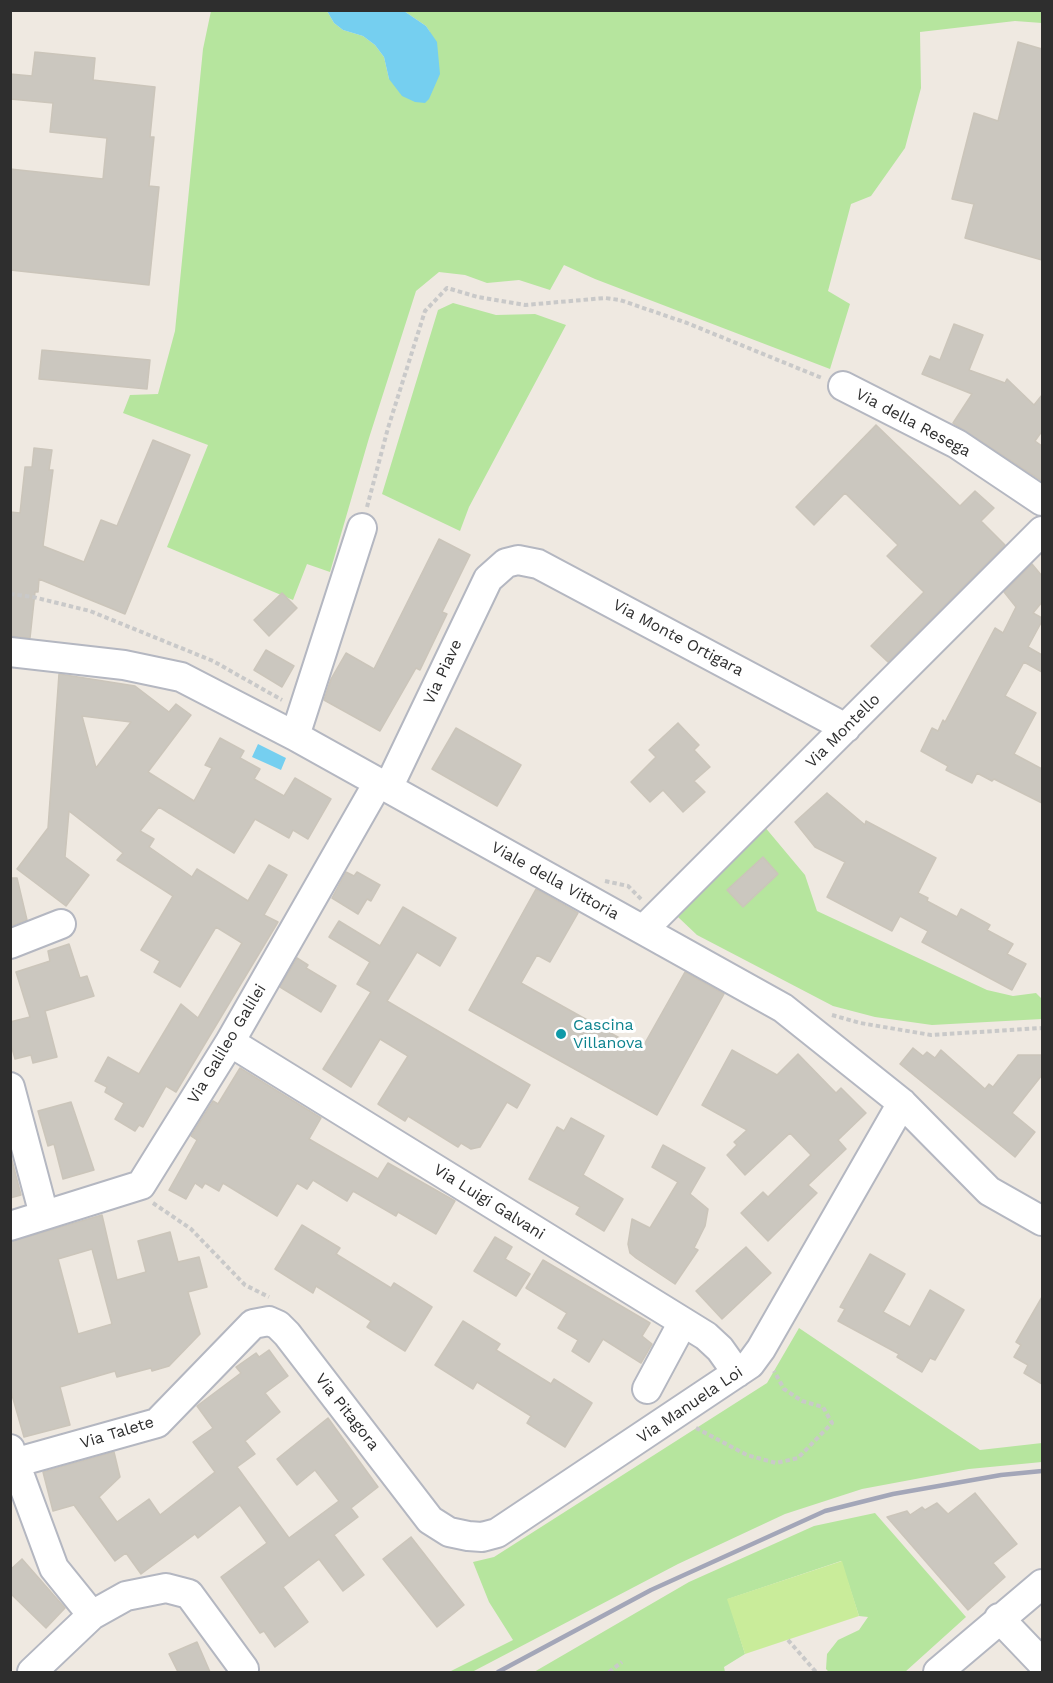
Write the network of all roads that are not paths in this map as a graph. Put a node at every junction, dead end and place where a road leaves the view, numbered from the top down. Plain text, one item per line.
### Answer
1 (843, 386) road end
2 (1042, 501) edge
3 (362, 528) road end
4 (1042, 531) edge
5 (506, 563) joint
6 (10, 652) edge
7 (298, 723) junction
8 (846, 728) junction
9 (383, 785) junction
10 (650, 923) junction
11 (61, 924) dead end
12 (10, 944) edge
13 (230, 1042) junction
14 (10, 1087) edge
15 (902, 1103) junction
16 (44, 1215) junction
17 (1042, 1221) edge
18 (10, 1226) edge
19 (683, 1322) junction
20 (253, 1324) joint
21 (737, 1373) junction
22 (646, 1389) dead end
23 (12, 1456) edge
24 (430, 1520) joint
25 (1038, 1594) edge
26 (92, 1615) junction
27 (999, 1618) junction
28 (1042, 1663) edge
29 (244, 1669) dead end
30 (942, 1671) edge
31 (32, 1672) edge

1 - 2 street, Via della Resega
3 - 7 street
4 - 8 street, Via Montello
5 - 8 street, Via Monte Ortigara
5 - 9 street, Via Piave
6 - 7 street, Viale della Vittoria
7 - 9 street, Viale della Vittoria
8 - 10 street, Via Montello
9 - 10 street, Viale della Vittoria
9 - 13 street, Via Galileo Galilei
10 - 15 street, Viale della Vittoria
11 - 12 street
13 - 16 street, Via Galileo Galilei
13 - 19 street, Via Luigi Galvani
14 - 16 street
15 - 17 street, Viale della Vittoria
15 - 21 street, Via Manuela Loi
16 - 18 street, Via Galileo Galilei
19 - 21 street, Via Luigi Galvani
19 - 22 street
20 - 23 street, Via Talete
20 - 24 street, Via Pitagora
21 - 24 street, Via Manuela Loi
23 - 26 street
25 - 27 street
26 - 29 street
26 - 31 street
27 - 28 street
27 - 30 street

